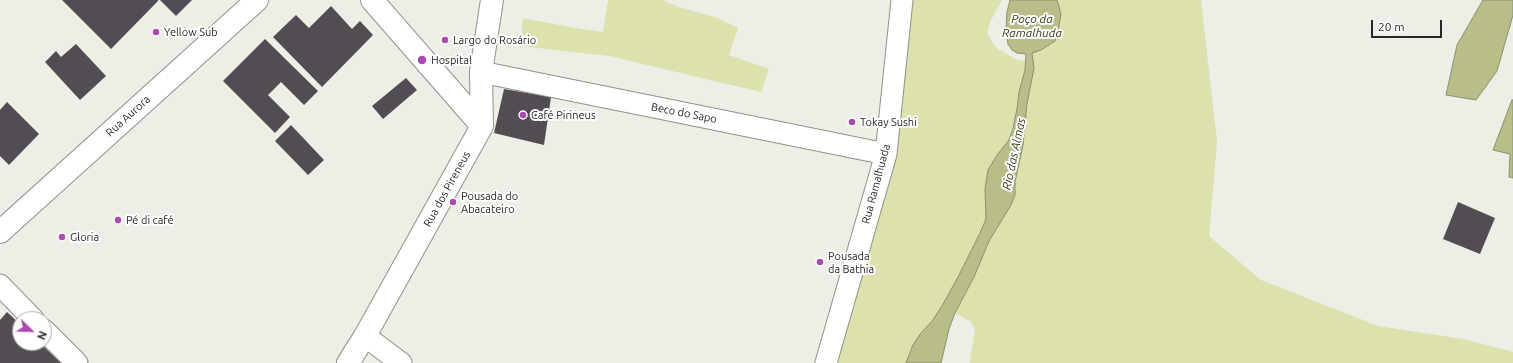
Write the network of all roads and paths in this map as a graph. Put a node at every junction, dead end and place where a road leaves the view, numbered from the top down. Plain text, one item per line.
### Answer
1 (257, 0) edge
2 (372, 0) edge
3 (492, 0) edge
4 (902, 0) edge
5 (481, 72) junction
6 (482, 126) junction
7 (886, 154) junction
8 (0, 232) edge
9 (0, 285) edge
10 (25, 311) edge
11 (365, 336) junction
12 (52, 338) edge
13 (76, 363) edge
14 (348, 363) edge
15 (401, 363) edge
16 (826, 363) edge

1 - 8 street, Rua Aurora
2 - 6 street
3 - 5 street
4 - 7 street, Rua Ramalhuada
5 - 6 street
5 - 7 street, Beco do Sapo
6 - 11 street, Rua dos Pireneus
7 - 16 street, Rua Ramalhuada
9 - 10 street
11 - 14 street, Rua dos Pireneus
11 - 15 street
12 - 13 street

